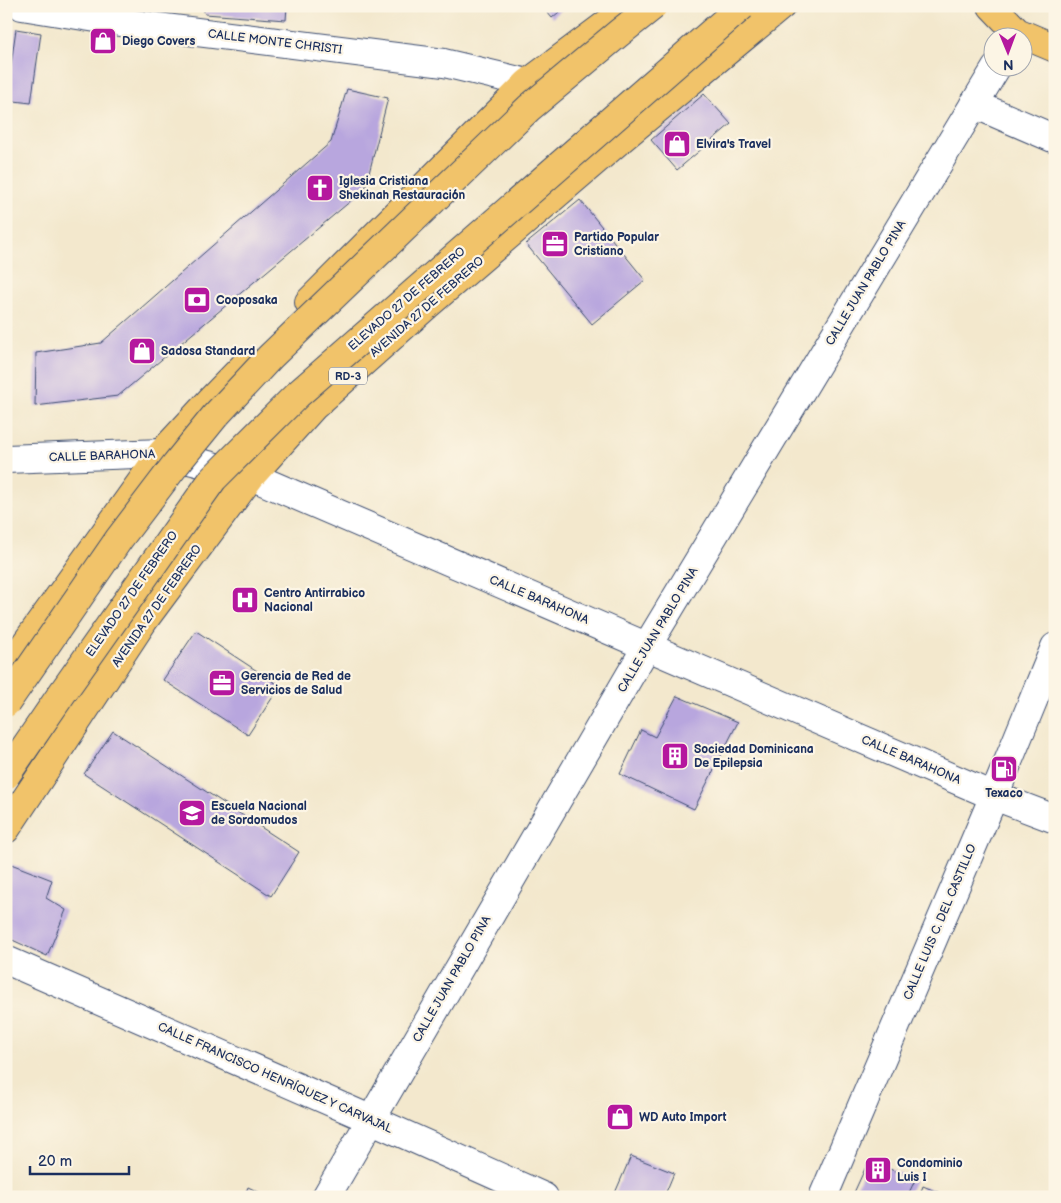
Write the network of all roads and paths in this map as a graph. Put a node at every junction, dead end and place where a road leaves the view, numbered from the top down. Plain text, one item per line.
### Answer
1 (22, 6) edge
2 (154, 6) edge
3 (631, 6) edge
4 (654, 6) edge
5 (742, 6) edge
6 (781, 6) edge
7 (992, 6) edge
8 (133, 24) junction
9 (1010, 28) edge
10 (1034, 41) edge
11 (1055, 48) edge
12 (990, 78) edge
13 (528, 83) junction
14 (974, 104) junction
15 (1055, 139) edge
16 (162, 454) junction
17 (6, 459) edge
18 (251, 476) junction
19 (648, 646) junction
20 (1055, 647) edge
21 (6, 671) edge
22 (6, 703) edge
23 (6, 775) edge
24 (994, 796) junction
25 (1055, 819) edge
26 (6, 829) edge
27 (6, 960) edge
28 (370, 1119) junction
29 (326, 1197) edge
30 (544, 1197) edge
31 (823, 1197) edge

1 - 8 street, CALLE MONTE CHRISTI
2 - 8 street
3 - 13 main road
4 - 22 main road, bridge
5 - 23 main road, ELEVADO 27 DE FEBRERO / RD-3, bridge
6 - 18 main road, AVENIDA 27 DE FEBRERO / RD-3
7 - 9 main road
8 - 13 street, CALLE MONTE CHRISTI
10 - 11 main road
12 - 14 street, CALLE JUAN PABLO PINA
13 - 16 main road
14 - 15 street
14 - 19 street, CALLE JUAN PABLO PINA
16 - 17 street, CALLE BARAHONA
16 - 18 street, CALLE BARAHONA
16 - 21 main road
18 - 19 street, CALLE BARAHONA
18 - 26 main road, AVENIDA 27 DE FEBRERO / RD-3
19 - 24 street, CALLE BARAHONA
19 - 28 street, CALLE JUAN PABLO PINA
20 - 24 street, CALLE LUIS C. DEL CASTILLO
24 - 25 street, CALLE BARAHONA
24 - 31 street, CALLE LUIS C. DEL CASTILLO
27 - 28 street, CALLE FRANCISCO HENRÍQUEZ Y CARVAJAL
28 - 29 street, CALLE JUAN PABLO PINA
28 - 30 street, CALLE FRANCISCO HENRÍQUEZ Y CARVAJAL

